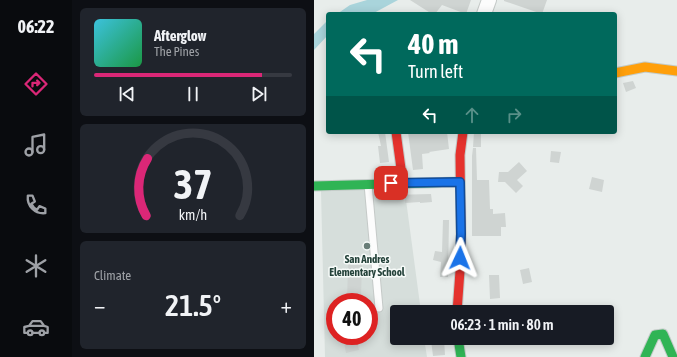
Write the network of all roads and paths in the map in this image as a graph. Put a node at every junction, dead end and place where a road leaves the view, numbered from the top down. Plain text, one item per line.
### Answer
1 (489, 0) edge
2 (485, 12) edge
3 (677, 71) edge
4 (617, 73) edge
5 (396, 134) edge
6 (463, 134) edge
7 (460, 182) junction
8 (403, 183) junction
9 (368, 184) junction
10 (314, 186) edge
11 (458, 305) edge
12 (379, 308) dead end
13 (459, 345) edge
14 (461, 357) edge
15 (645, 357) edge
16 (673, 357) edge

1 - 2 street
3 - 4 street
5 - 8 street
6 - 7 street
7 - 8 street
7 - 11 street
8 - 9 street
9 - 10 street
9 - 12 lane
13 - 14 street
15 - 16 street

